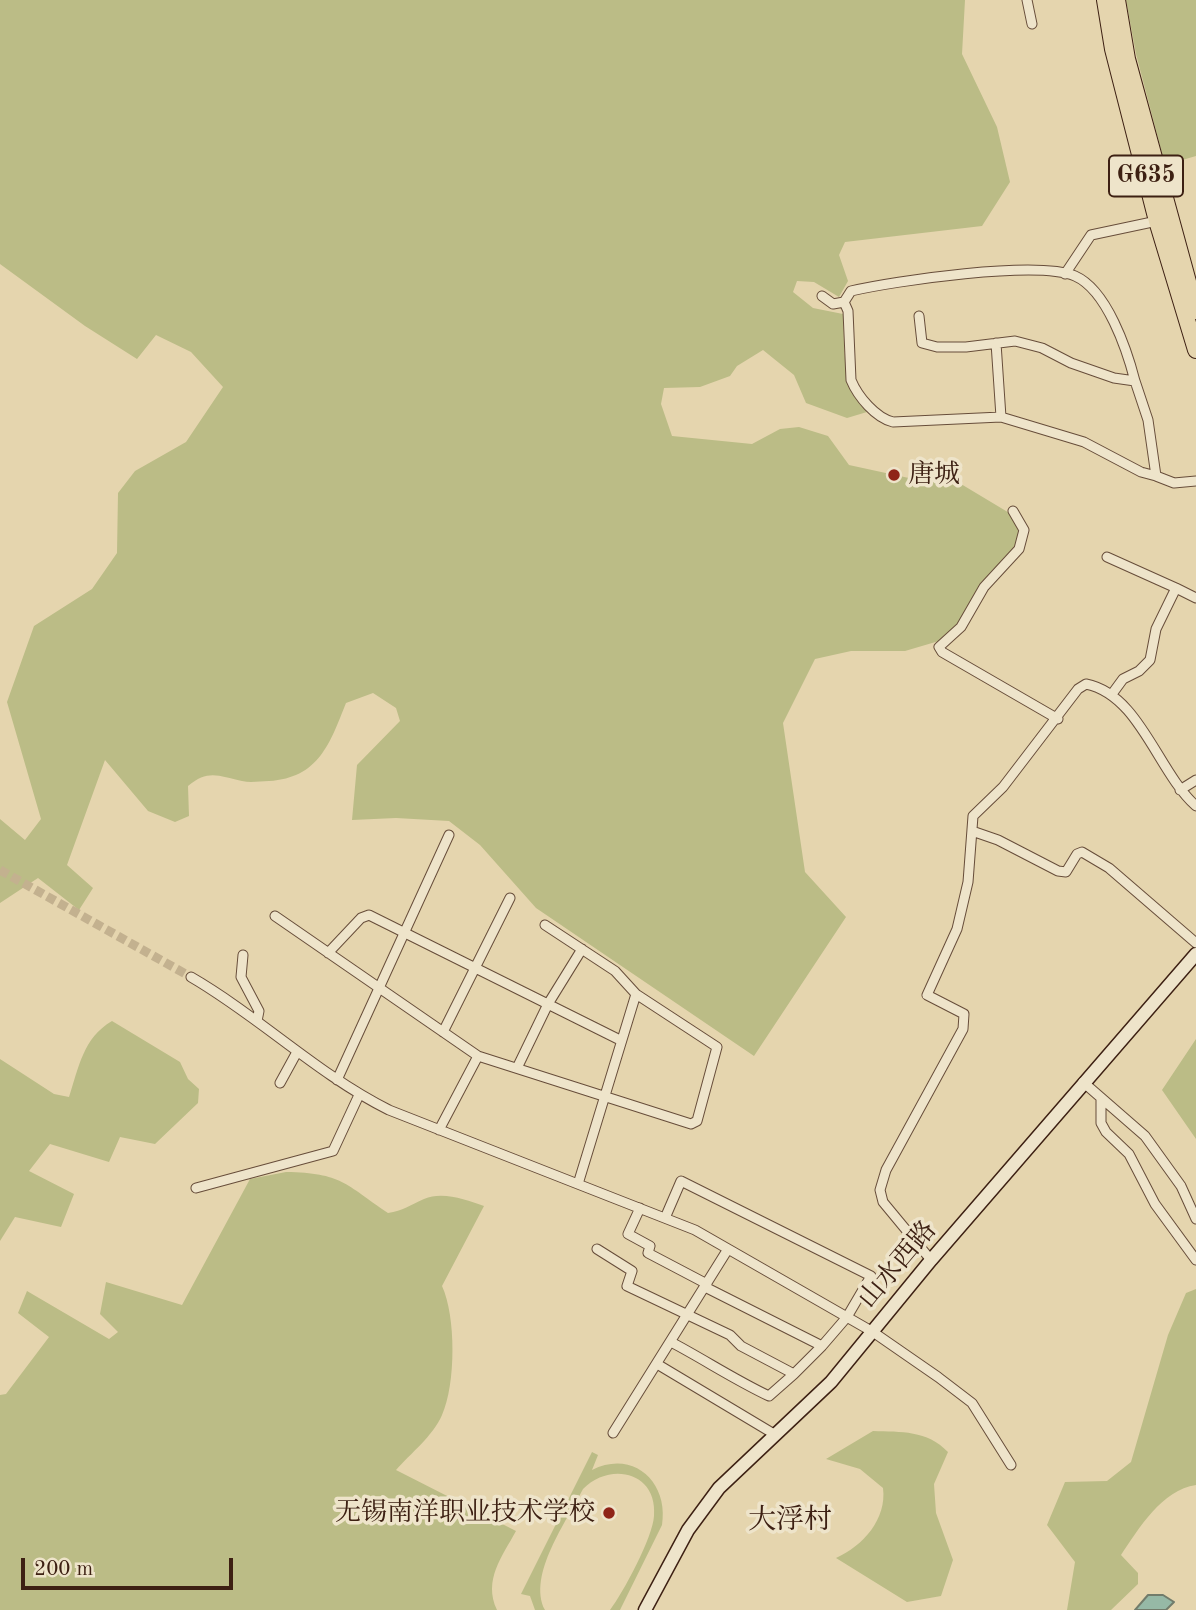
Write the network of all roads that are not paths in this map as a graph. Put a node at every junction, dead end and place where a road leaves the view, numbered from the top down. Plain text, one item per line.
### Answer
1 (1027, 0) edge
2 (1105, 0) edge
3 (1117, 0) edge
4 (1032, 24) dead end
5 (1157, 221) junction
6 (1065, 274) junction
7 (822, 296) dead end
8 (844, 302) junction
9 (1196, 310) edge
10 (919, 316) dead end
11 (996, 343) junction
12 (1196, 349) edge
13 (1135, 381) junction
14 (1001, 417) junction
15 (1156, 476) junction
16 (1196, 481) edge
17 (1013, 511) dead end
18 (1107, 558) dead end
19 (1175, 589) junction
20 (1196, 598) edge
21 (1112, 694) junction
22 (1058, 719) junction
23 (1196, 780) edge
24 (1180, 790) junction
25 (1196, 806) edge
26 (972, 831) junction
27 (449, 835) dead end
28 (510, 898) dead end
29 (275, 916) dead end
30 (545, 925) dead end
31 (404, 932) junction
32 (1196, 943) edge
33 (582, 949) junction
34 (328, 953) junction
35 (1196, 954) edge
36 (243, 955) dead end
37 (474, 968) junction
38 (191, 977) tunnel mouth
39 (379, 988) junction
40 (636, 994) junction
41 (548, 1004) junction
42 (257, 1021) junction
43 (443, 1032) junction
44 (620, 1040) junction
45 (297, 1052) junction
46 (478, 1056) junction
47 (517, 1068) junction
48 (337, 1080) junction
49 (1083, 1082) junction
50 (280, 1083) dead end
51 (359, 1095) junction
52 (603, 1096) junction
53 (1101, 1097) junction
54 (439, 1130) junction
55 (578, 1184) junction
56 (196, 1188) dead end
57 (640, 1208) junction
58 (665, 1218) junction
59 (1196, 1219) edge
60 (728, 1248) junction
61 (597, 1249) dead end
62 (931, 1260) junction
63 (1196, 1260) edge
64 (706, 1286) junction
65 (688, 1315) junction
66 (847, 1317) junction
67 (873, 1332) junction
68 (671, 1342) junction
69 (822, 1346) junction
70 (657, 1364) junction
71 (794, 1374) junction
72 (612, 1433) dead end
73 (774, 1434) junction
74 (1010, 1465) dead end
75 (645, 1610) edge

1 - 4 street
2 - 5 highway, G635
3 - 9 highway, G635
5 - 6 street
5 - 12 highway, G635
6 - 8 street
6 - 13 street
7 - 8 street
8 - 14 street
10 - 11 street
11 - 13 street
11 - 14 street
13 - 15 street
14 - 15 street
15 - 16 street
17 - 22 street
18 - 19 street
19 - 20 street
19 - 21 street
21 - 22 street
21 - 24 street
22 - 26 street
23 - 24 street
24 - 25 street
26 - 32 street
26 - 62 street
27 - 31 street
28 - 37 street
29 - 34 street
30 - 33 street
31 - 34 street
31 - 37 street
31 - 39 street
33 - 40 street
33 - 41 street
34 - 39 street
35 - 49 street, 山水西路
36 - 42 street
37 - 41 street
37 - 43 street
38 - 42 street
39 - 43 street
39 - 48 street
40 - 44 street
40 - 52 street
41 - 44 street
41 - 47 street
42 - 45 street
43 - 46 street
44 - 52 street
45 - 48 street
45 - 50 street
46 - 47 street
46 - 54 street
47 - 52 street
48 - 51 street
49 - 53 street
49 - 62 street, 山水西路
51 - 54 street
51 - 56 street
52 - 55 street
53 - 59 street
53 - 63 street
54 - 55 street
55 - 57 street
57 - 58 street
57 - 64 street
58 - 60 street
58 - 66 street
60 - 64 street
60 - 66 street
61 - 65 street
62 - 67 street, 山水西路
64 - 65 street
64 - 69 street
65 - 68 street
65 - 71 street
66 - 67 street
66 - 69 street
67 - 73 street, 山水西路
67 - 74 street
68 - 70 street
68 - 71 street
69 - 71 street
70 - 72 street
70 - 73 street
73 - 75 street, 山水西路

